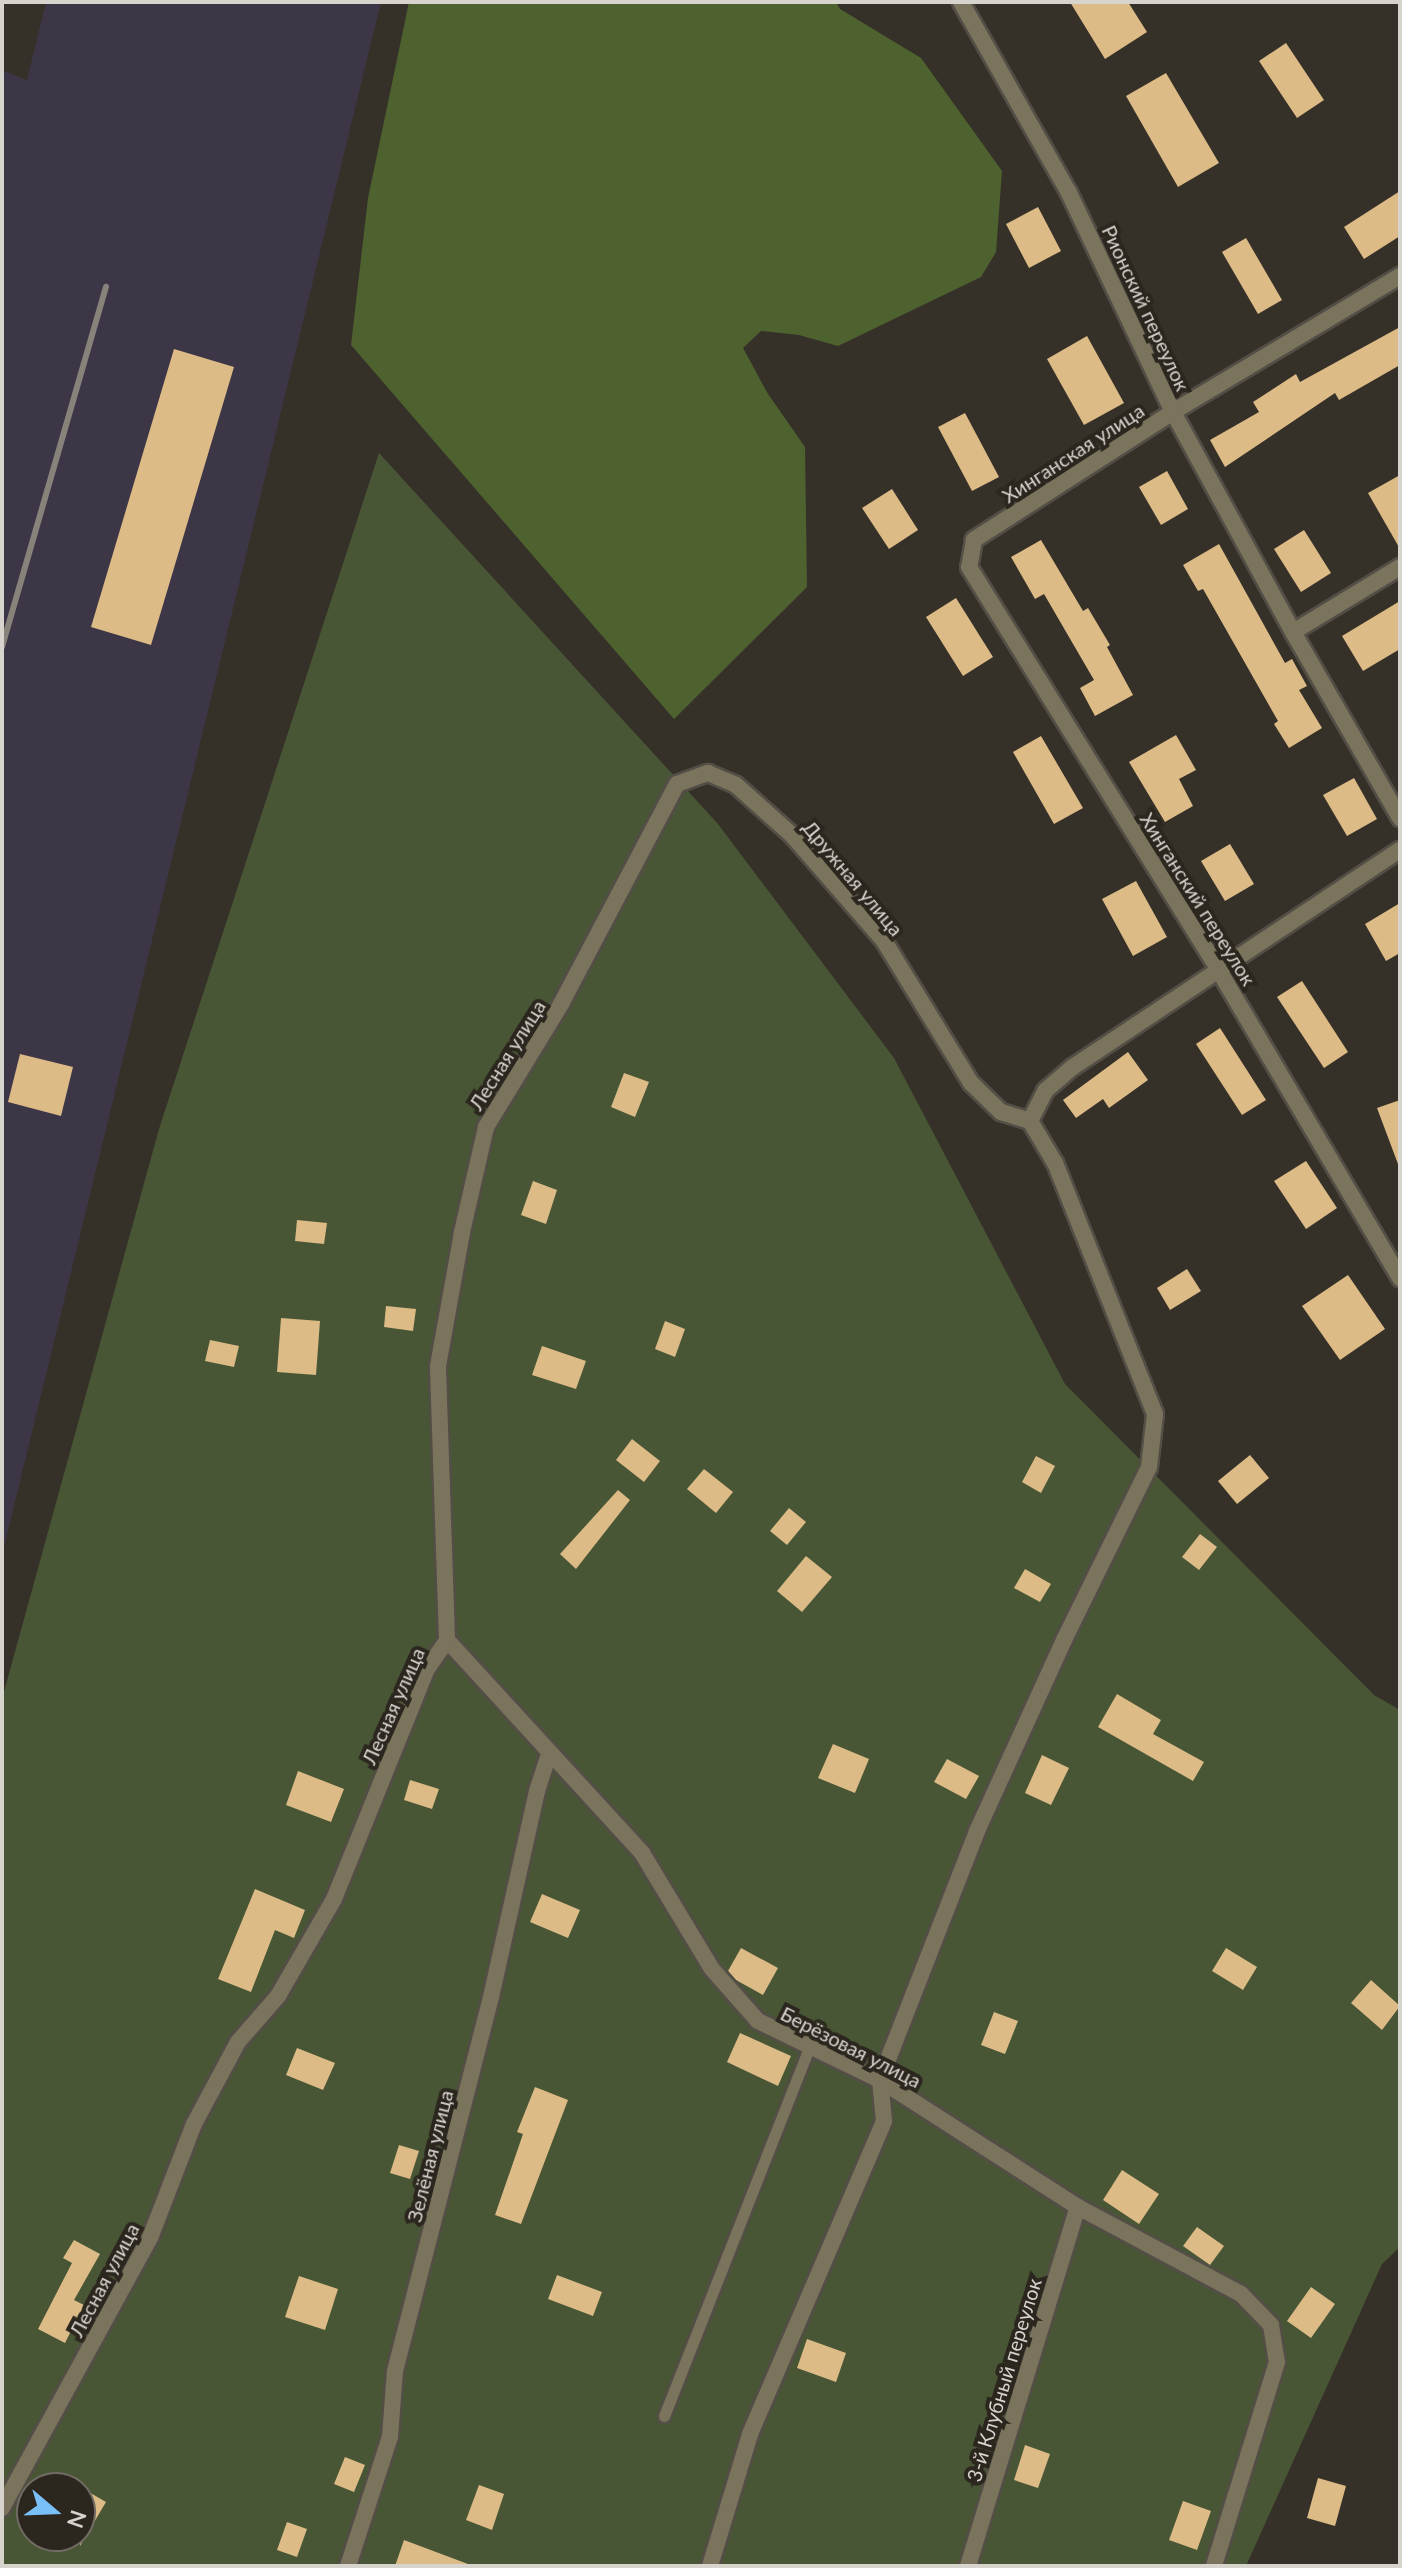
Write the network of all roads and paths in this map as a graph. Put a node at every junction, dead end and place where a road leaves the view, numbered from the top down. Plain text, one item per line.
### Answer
1 (961, 2) edge
2 (1400, 276) edge
3 (1173, 412) junction
4 (974, 540) joint
5 (1400, 567) edge
6 (1293, 632) junction
7 (677, 784) joint
8 (1400, 818) edge
9 (1400, 850) edge
10 (1218, 969) junction
11 (1030, 1121) junction
12 (1400, 1278) edge
13 (447, 1640) junction
14 (549, 1755) junction
15 (809, 2048) junction
16 (880, 2080) junction
17 (1078, 2207) junction
18 (664, 2416) dead end
19 (2, 2508) edge
20 (348, 2566) edge
21 (710, 2566) edge
22 (968, 2566) edge
23 (1214, 2566) edge

1 - 3 street, Рионский переулок
2 - 3 street, Хинганская улица
3 - 4 street, Хинганская улица
3 - 6 street, Рионский переулок
4 - 10 street, Хинганский переулок
5 - 6 street
6 - 8 street, Рионский переулок
7 - 11 street, Дружная улица
7 - 13 street, Лесная улица
9 - 10 street
10 - 11 street
10 - 12 street, Хинганский переулок
11 - 16 street
13 - 14 street, Берёзовая улица
13 - 19 street, Лесная улица
14 - 15 street, Берёзовая улица
14 - 20 street, Зелёная улица
15 - 16 street, Берёзовая улица
15 - 18 lane
16 - 17 street, Берёзовая улица
16 - 21 street
17 - 22 street, 3-й Клубный переулок
17 - 23 street, Берёзовая улица

